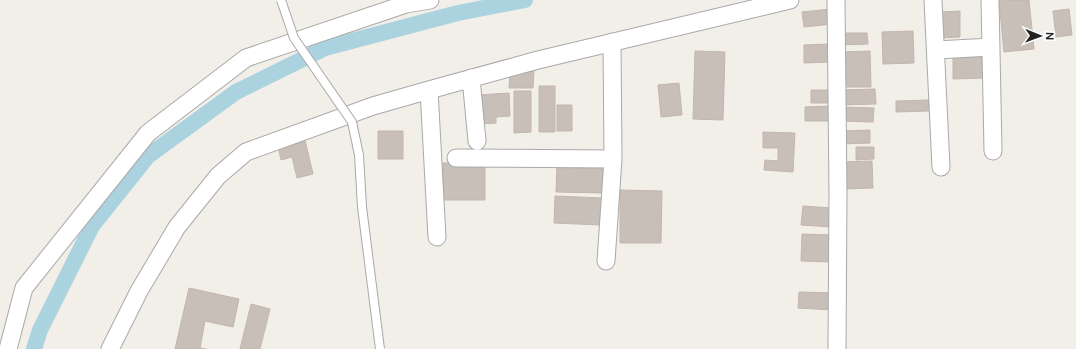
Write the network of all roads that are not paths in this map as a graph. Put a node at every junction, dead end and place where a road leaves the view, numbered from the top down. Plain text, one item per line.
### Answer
1 (281, 0) edge
2 (430, 0) edge
3 (790, 0) edge
4 (836, 0) edge
5 (933, 0) edge
6 (990, 0) edge
7 (612, 42) junction
8 (991, 47) junction
9 (936, 50) junction
10 (471, 78) junction
11 (429, 90) junction
12 (477, 141) dead end
13 (993, 151) dead end
14 (456, 158) dead end
15 (613, 159) junction
16 (942, 167) dead end
17 (437, 237) dead end
18 (606, 261) dead end
19 (8, 349) edge
20 (110, 349) edge
21 (380, 349) edge
22 (837, 349) edge

1 - 21 lane, bridge
2 - 19 street
3 - 7 street
4 - 22 street
5 - 9 street
6 - 8 street
7 - 10 street
7 - 15 street
8 - 9 street
8 - 13 street
9 - 16 street
10 - 11 street
10 - 12 street
11 - 17 street
11 - 20 street
14 - 15 street
15 - 18 street

